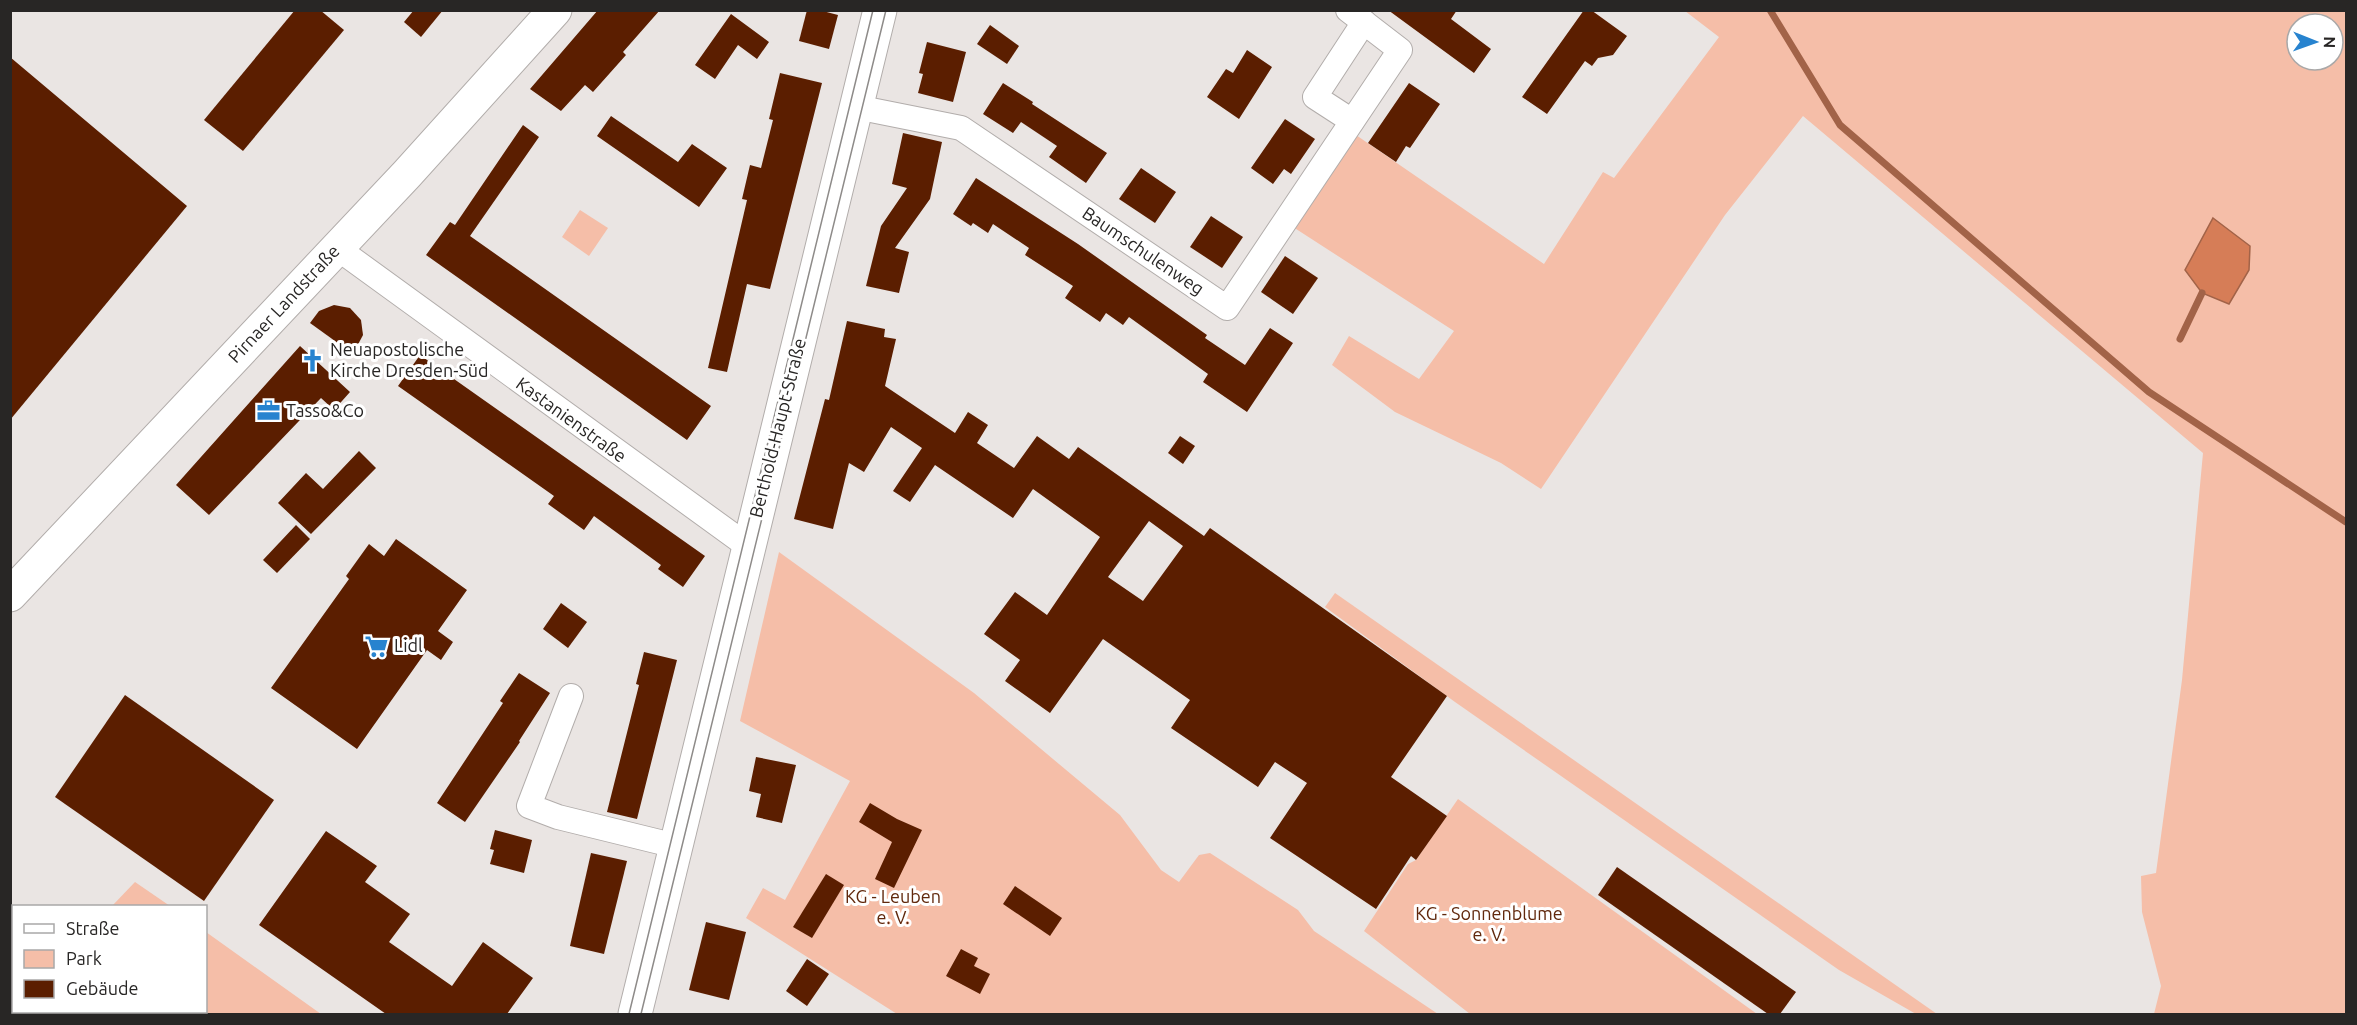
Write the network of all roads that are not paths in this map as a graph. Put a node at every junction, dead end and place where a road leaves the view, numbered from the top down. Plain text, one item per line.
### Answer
1 (555, 10) edge
2 (880, 10) edge
3 (1356, 16) edge
4 (856, 107) junction
5 (1352, 121) junction
6 (337, 248) junction
7 (749, 547) junction
8 (10, 595) edge
9 (571, 696) dead end
10 (676, 846) junction
11 (635, 1014) edge

1 - 6 street, Pirnaer Landstraße
2 - 4 street, Berthold-Haupt-Straße
3 - 5 street, Baumschulenweg
3 - 5 street, Baumschulenweg
4 - 5 street, Baumschulenweg
4 - 7 street, Berthold-Haupt-Straße
6 - 7 street, Kastanienstraße
6 - 8 street, Pirnaer Landstraße
7 - 10 street, Berthold-Haupt-Straße
9 - 10 street
10 - 11 street, Berthold-Haupt-Straße

